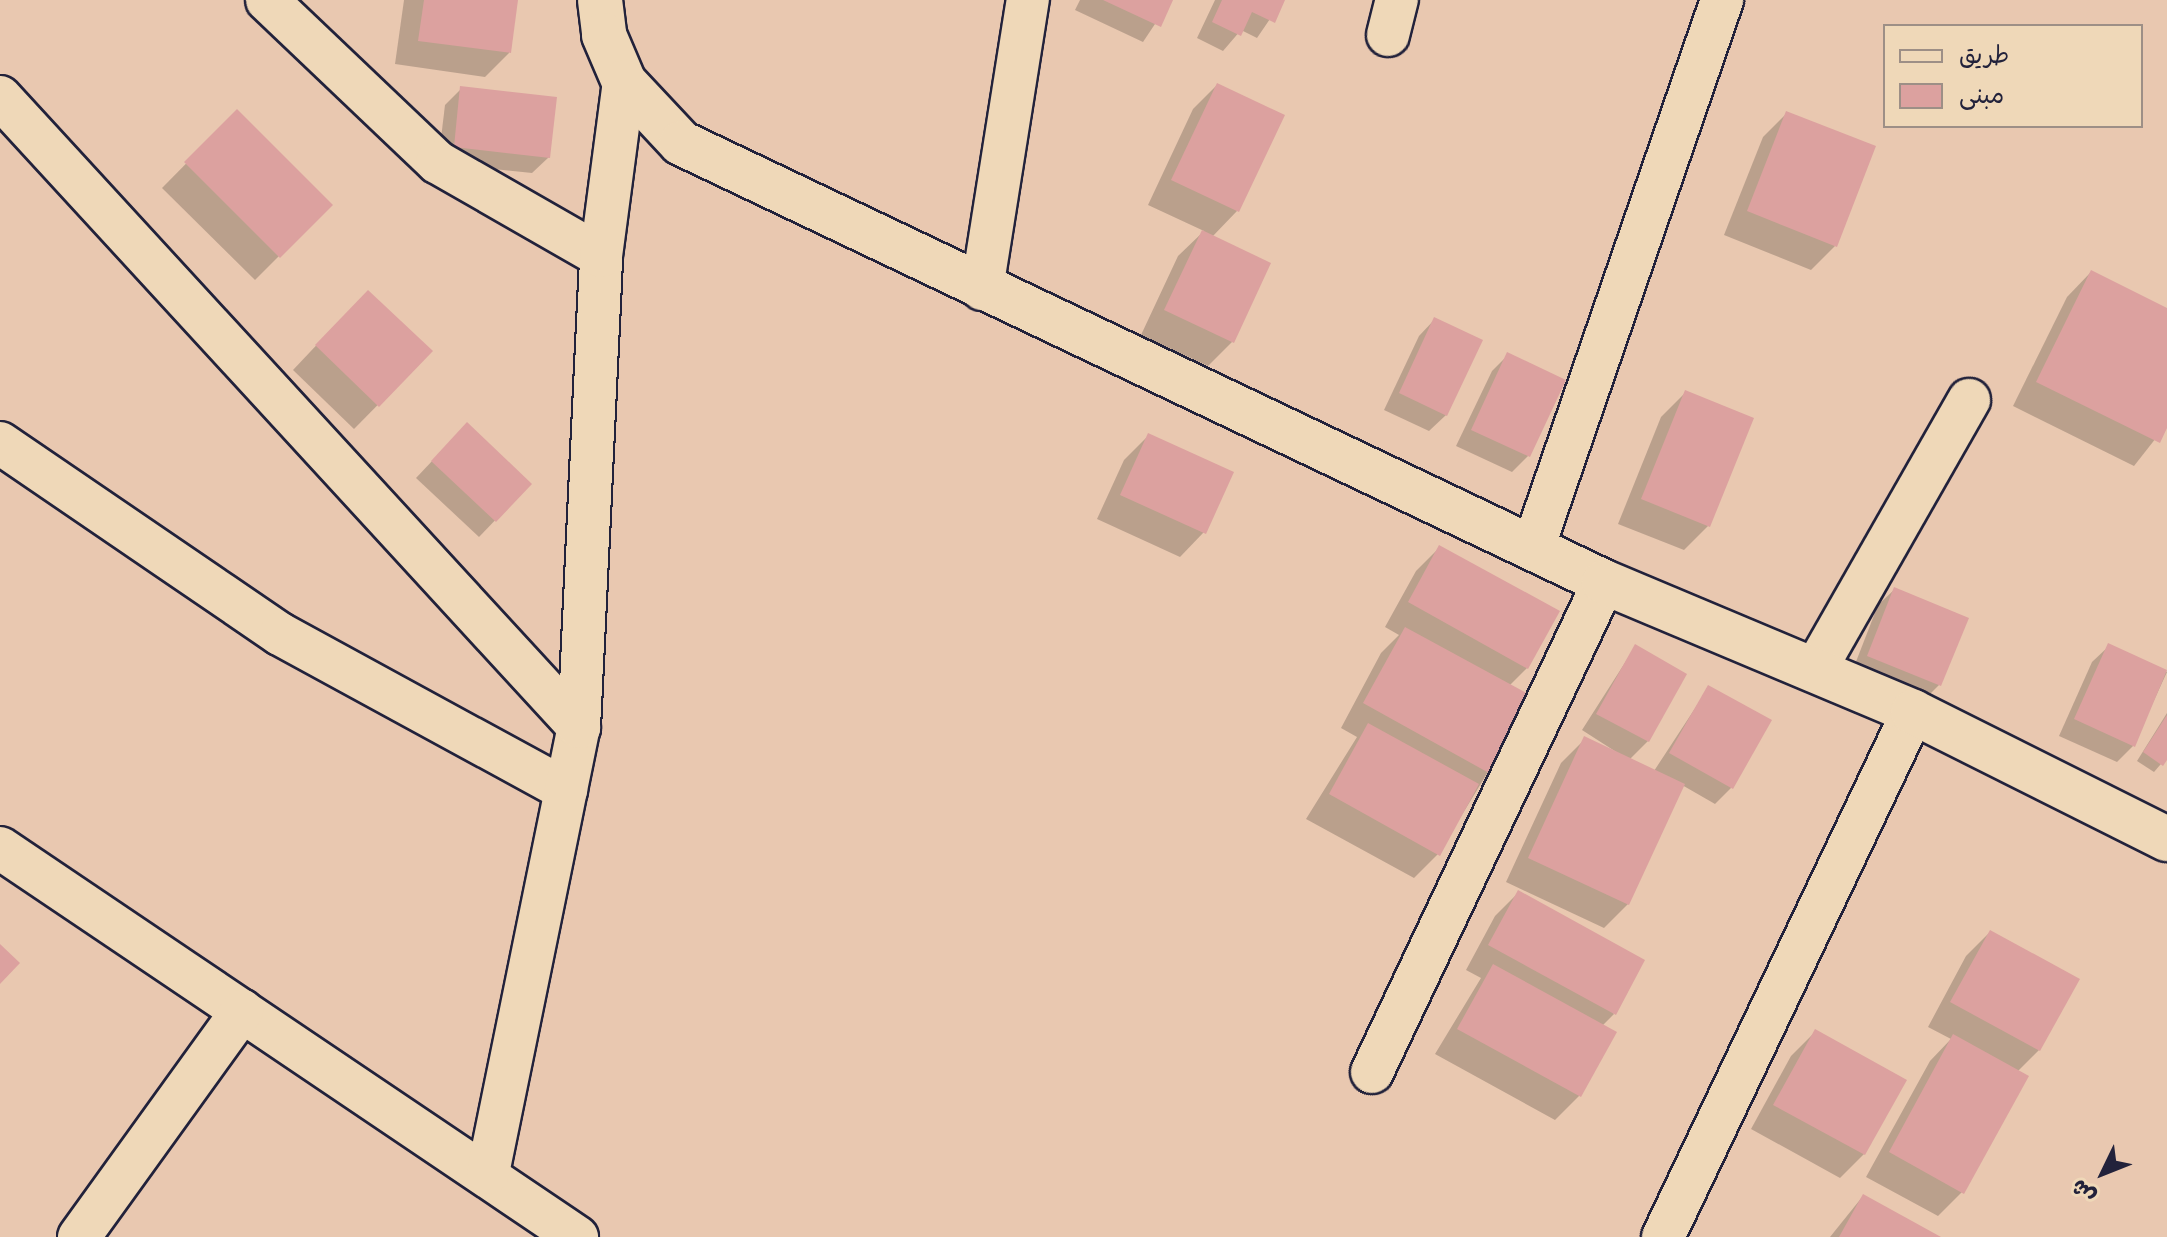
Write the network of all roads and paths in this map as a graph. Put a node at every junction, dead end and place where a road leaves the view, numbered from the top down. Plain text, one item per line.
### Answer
1 (267, 0) edge
2 (600, 0) edge
3 (1028, 0) edge
4 (1722, 0) edge
5 (624, 82) junction
6 (0, 97) edge
7 (601, 256) junction
8 (982, 289) junction
9 (1969, 400) dead end
10 (0, 443) edge
11 (1533, 548) junction
12 (1604, 582) junction
13 (1815, 670) junction
14 (1913, 712) junction
15 (579, 727) junction
16 (566, 790) junction
17 (2167, 839) edge
18 (0, 848) edge
19 (242, 1011) junction
20 (1372, 1072) dead end
21 (488, 1173) junction
22 (79, 1237) edge
23 (577, 1237) edge
24 (1663, 1237) edge

1 - 7 street
2 - 5 street
3 - 8 street
4 - 11 street
5 - 7 street
5 - 8 street
6 - 15 street
7 - 15 street
8 - 11 street
9 - 13 street
10 - 16 street
11 - 12 street
12 - 13 street
12 - 20 street
13 - 14 street
14 - 17 street
14 - 24 street
15 - 16 street
16 - 21 street
18 - 19 street
19 - 21 street
19 - 22 street
21 - 23 street

